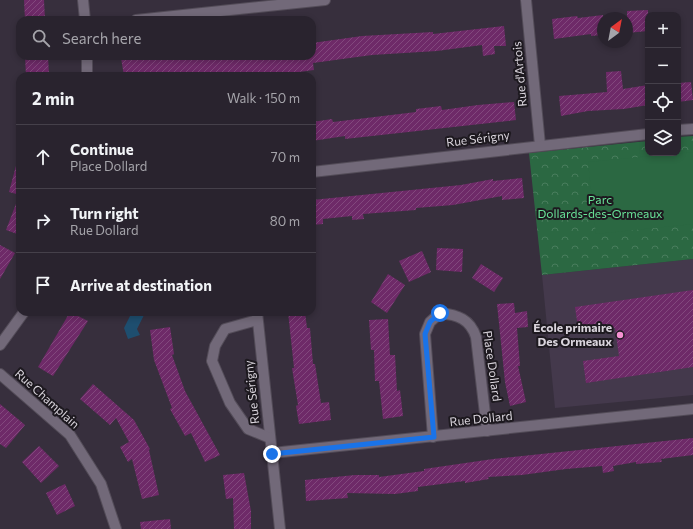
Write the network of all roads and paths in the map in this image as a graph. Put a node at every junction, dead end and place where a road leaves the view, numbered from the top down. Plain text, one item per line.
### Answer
1 (83, 0) edge
2 (325, 0) edge
3 (526, 0) edge
4 (85, 16) edge
5 (174, 16) edge
6 (87, 60) edge
7 (87, 72) edge
8 (693, 129) edge
9 (681, 130) edge
10 (645, 134) edge
11 (540, 145) junction
12 (316, 172) edge
13 (21, 316) edge
14 (257, 316) edge
15 (0, 345) edge
16 (0, 374) edge
17 (693, 409) edge
18 (487, 431) junction
19 (434, 437) junction
20 (270, 438) junction
21 (272, 454) junction
22 (116, 529) edge
23 (280, 529) edge

1 - 4 street
2 - 5 street
3 - 11 street, Rue d'Artois
6 - 7 street
8 - 9 street
10 - 11 street, Rue Sérigny
11 - 12 street, Rue Sérigny
13 - 15 street
14 - 20 street, Rue Sérigny
14 - 20 street, Rue Sérigny
16 - 22 street, Rue Champlain
17 - 18 street, Rue Dollard
18 - 19 street, Rue Dollard
18 - 19 street, Place Dollard
19 - 21 street, Rue Dollard
20 - 21 street, Rue Sérigny
21 - 23 street, Rue Sérigny

